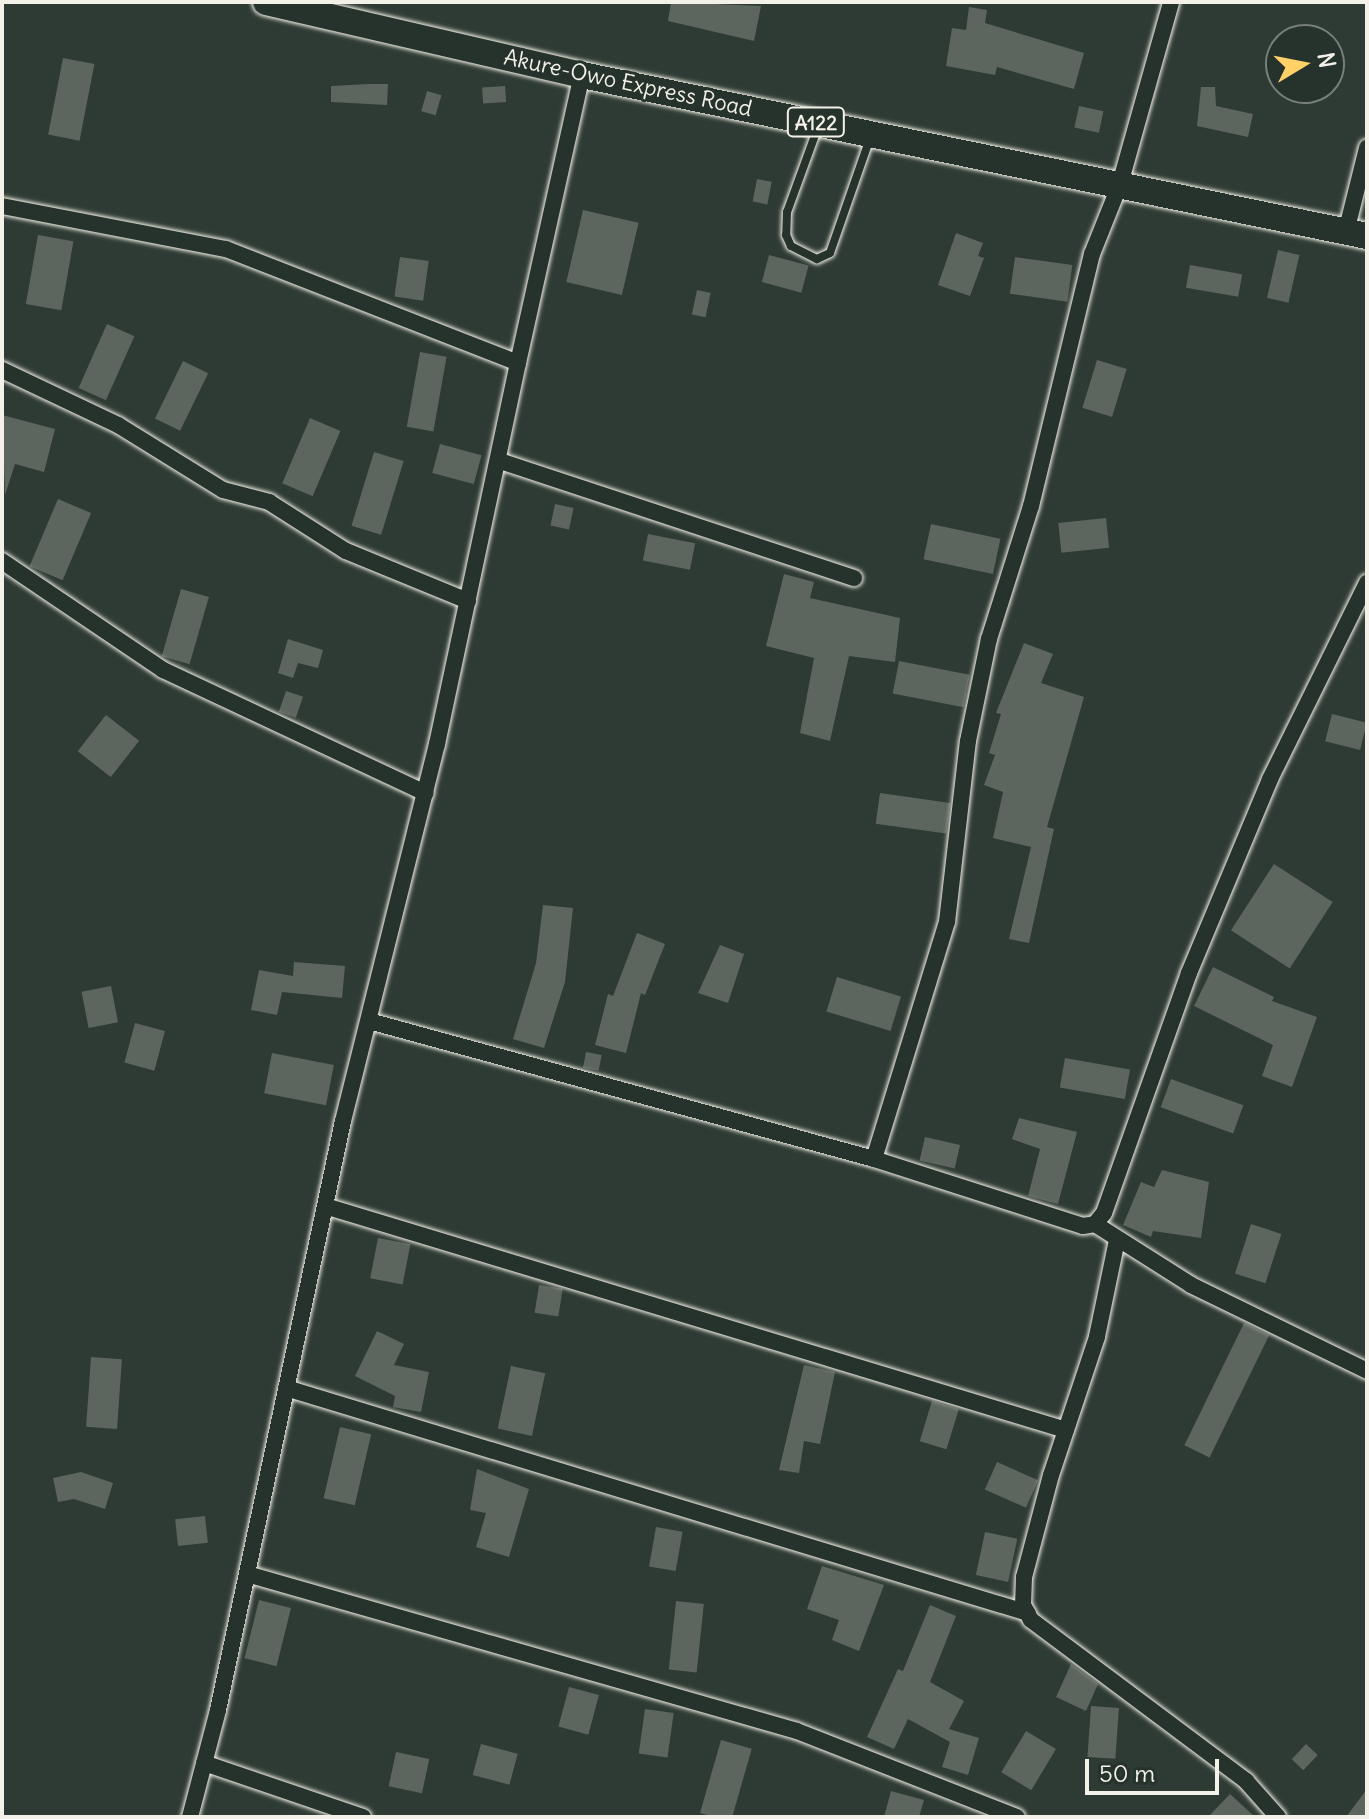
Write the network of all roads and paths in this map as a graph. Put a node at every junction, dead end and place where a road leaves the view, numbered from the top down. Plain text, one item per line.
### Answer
1 (266, 2) edge
2 (1171, 2) edge
3 (342, 10) edge
4 (582, 75) junction
5 (819, 123) junction
6 (871, 134) junction
7 (1367, 148) edge
8 (1120, 184) junction
9 (2, 206) edge
10 (1356, 234) edge
11 (518, 363) junction
12 (2, 370) edge
13 (500, 461) junction
14 (2, 561) edge
15 (854, 578) dead end
16 (1367, 583) edge
17 (468, 601) junction
18 (426, 793) junction
19 (369, 1021) junction
20 (874, 1159) junction
21 (325, 1206) junction
22 (1095, 1224) junction
23 (1117, 1240) junction
24 (1367, 1371) edge
25 (286, 1388) junction
26 (1066, 1430) junction
27 (247, 1574) junction
28 (1028, 1613) junction
29 (204, 1763) junction
30 (190, 1817) edge
31 (363, 1817) edge
32 (1017, 1817) edge
33 (1278, 1817) edge

1 - 3 highway, Akure-Owo Express Road / A122
2 - 8 street
3 - 4 highway, Akure-Owo Express Road / A122
4 - 5 highway, Akure-Owo Express Road / A122
4 - 11 street
5 - 6 highway, Akure-Owo Express Road / A122
5 - 6 lane
6 - 8 highway, Akure-Owo Express Road / A122
7 - 10 street
8 - 10 highway, Akure-Owo Express Road / A122
8 - 20 street
9 - 11 street
11 - 13 street
12 - 17 street
13 - 15 street
13 - 17 street
14 - 18 street
16 - 22 street
17 - 18 street
18 - 19 street
19 - 20 street
19 - 21 street
20 - 22 street
21 - 25 street
21 - 26 street
22 - 23 street
23 - 24 street
23 - 26 street
25 - 27 street
25 - 28 street
26 - 28 street
27 - 29 street
27 - 32 street
28 - 33 street
29 - 30 street
29 - 31 street

